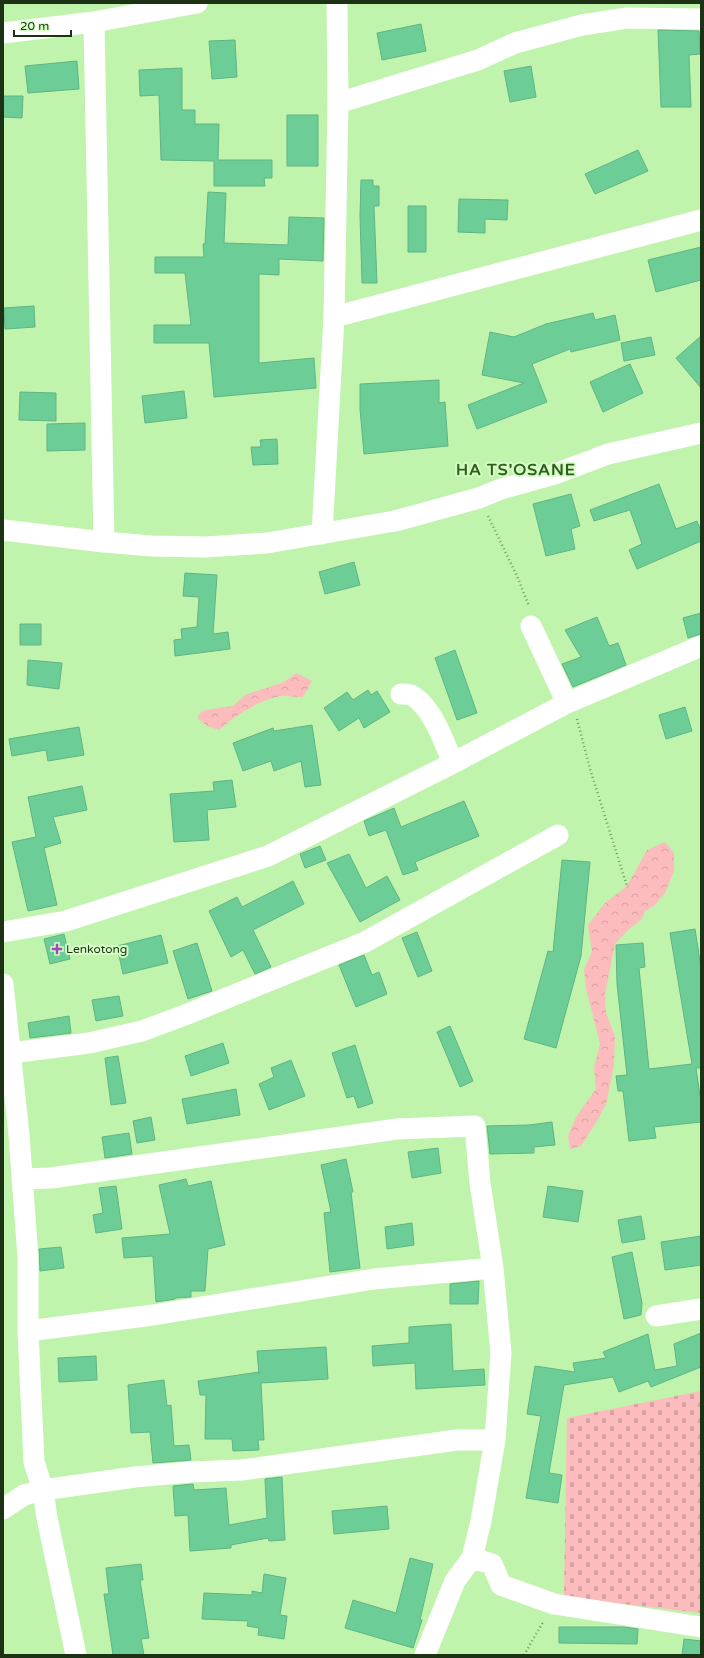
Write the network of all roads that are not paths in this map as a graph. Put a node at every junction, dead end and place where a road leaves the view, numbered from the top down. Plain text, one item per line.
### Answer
1 (197, 3) edge
2 (337, 3) edge
3 (701, 19) edge
4 (94, 22) junction
5 (3, 33) edge
6 (338, 103) junction
7 (701, 220) edge
8 (334, 317) junction
9 (701, 433) edge
10 (3, 530) edge
11 (322, 534) junction
12 (104, 542) junction
13 (531, 626) road end
14 (701, 646) edge
15 (401, 694) dead end
16 (567, 703) junction
17 (453, 764) junction
18 (558, 835) dead end
19 (3, 932) edge
20 (3, 984) edge
21 (6, 1054) edge
22 (22, 1179) junction
23 (493, 1268) junction
24 (701, 1309) edge
25 (656, 1316) dead end
26 (28, 1331) junction
27 (494, 1440) junction
28 (43, 1490) junction
29 (3, 1509) edge
30 (472, 1558) junction
31 (701, 1627) edge
32 (76, 1655) edge
33 (425, 1655) edge

1 - 4 street
2 - 6 street
3 - 6 street
4 - 5 street
4 - 12 street
6 - 8 street
7 - 8 street
8 - 11 street
9 - 11 street
10 - 12 street
11 - 12 street
13 - 16 street
14 - 16 street
15 - 17 street
16 - 17 street
17 - 19 street
18 - 21 street
20 - 21 street
21 - 22 street
22 - 23 street
22 - 26 street
23 - 26 street
23 - 27 street
24 - 25 street
26 - 28 street
27 - 28 street
27 - 30 street
28 - 29 street
28 - 32 street
30 - 31 street
30 - 33 street

